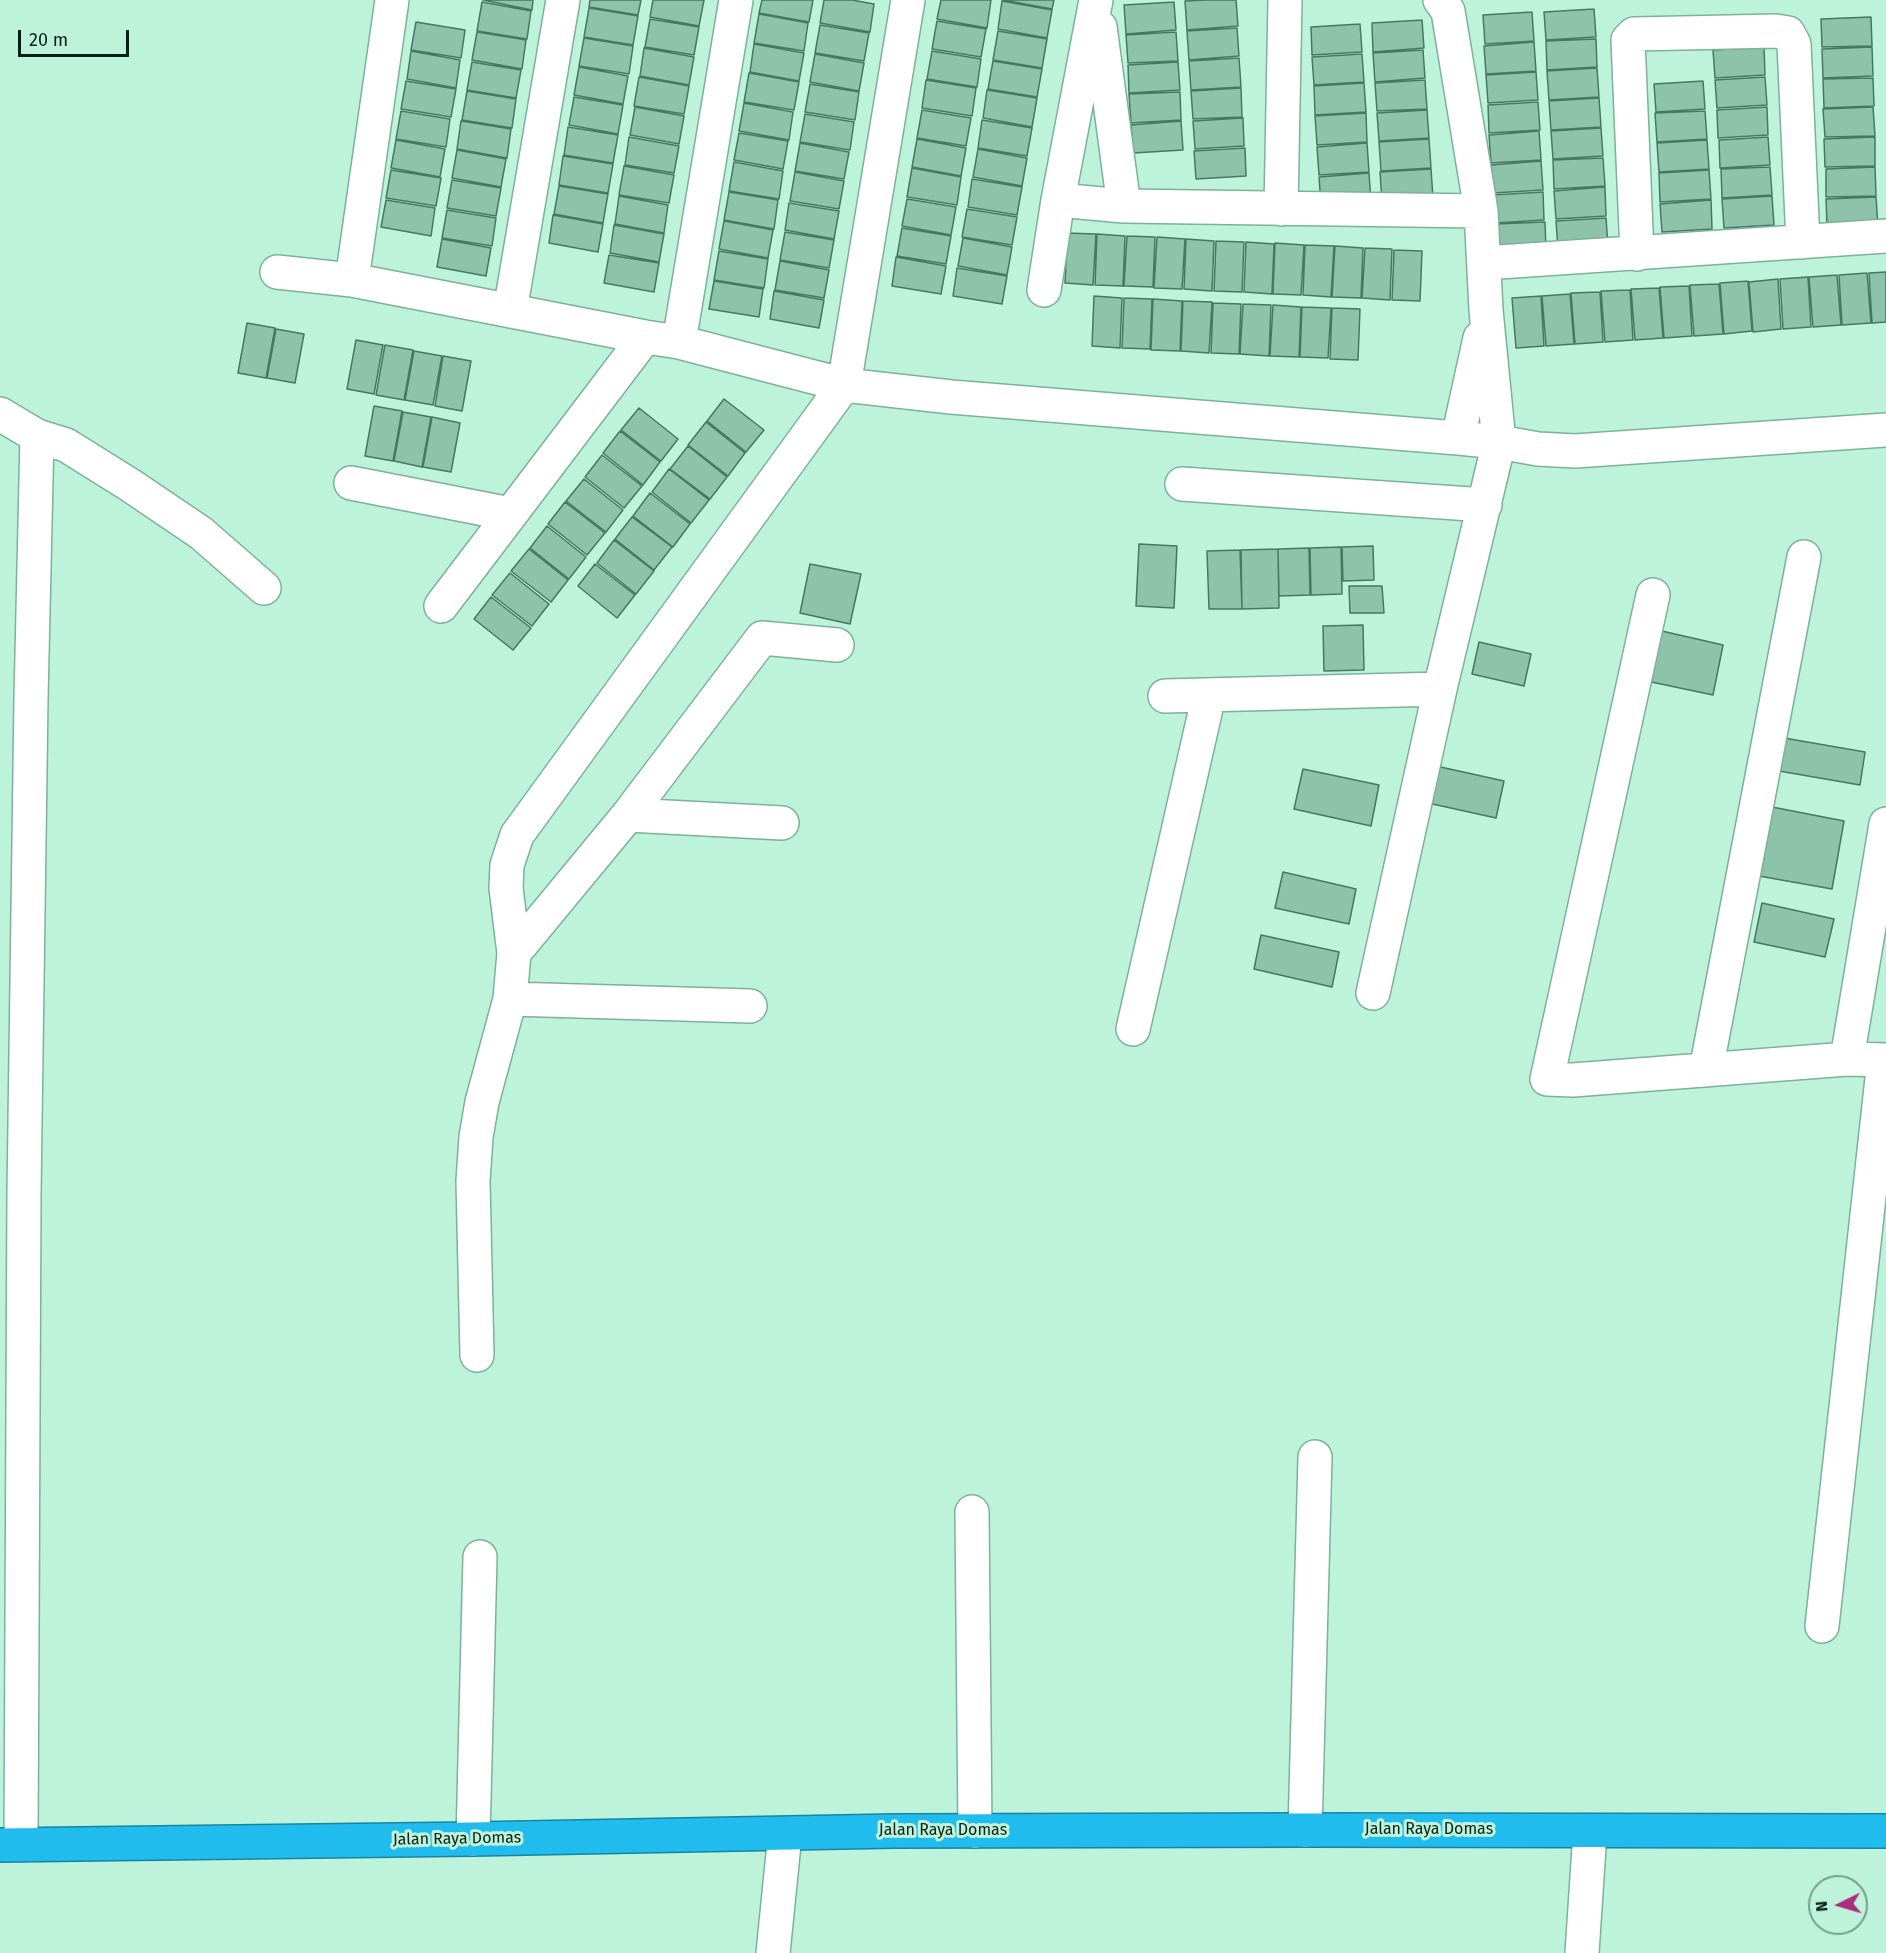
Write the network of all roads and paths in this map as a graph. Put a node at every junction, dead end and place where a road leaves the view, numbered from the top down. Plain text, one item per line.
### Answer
1 (392, 0) edge
2 (563, 0) edge
3 (736, 0) edge
4 (908, 0) edge
5 (1097, 0) edge
6 (1285, 0) edge
7 (1440, 0) edge
8 (1058, 200) junction
9 (1124, 206) junction
10 (1281, 209) junction
11 (1481, 211) junction
12 (1886, 236) edge
13 (1803, 242) junction
14 (1637, 254) junction
15 (1484, 263) junction
16 (277, 272) dead end
17 (352, 280) junction
18 (1044, 290) dead end
19 (1486, 310) junction
20 (510, 311) junction
21 (645, 338) junction
22 (679, 342) junction
23 (844, 385) junction
24 (0, 414) edge
25 (1886, 430) edge
26 (37, 436) junction
27 (1458, 438) junction
28 (1499, 442) junction
29 (351, 483) dead end
30 (1182, 484) dead end
31 (1485, 505) junction
32 (510, 514) junction
33 (1804, 557) dead end
34 (264, 588) dead end
35 (1653, 595) dead end
36 (441, 606) dead end
37 (837, 645) dead end
38 (1440, 689) junction
39 (1209, 695) junction
40 (1165, 696) dead end
41 (628, 815) junction
42 (782, 823) dead end
43 (1886, 824) edge
44 (514, 952) junction
45 (1373, 993) dead end
46 (510, 999) junction
47 (750, 1006) dead end
48 (1133, 1029) dead end
49 (1847, 1059) junction
50 (1885, 1060) edge
51 (1706, 1070) junction
52 (12, 1194) edge
53 (477, 1354) dead end
54 (1315, 1457) dead end
55 (972, 1512) dead end
56 (480, 1557) dead end
57 (1822, 1626) dead end
58 (1305, 1830) junction
59 (975, 1831) junction
60 (1886, 1831) edge
61 (1590, 1832) junction
62 (785, 1834) junction
63 (473, 1839) junction
64 (11, 1845) edge
65 (773, 1953) edge
66 (1582, 1953) edge

1 - 17 street
2 - 20 street
3 - 22 street
4 - 23 street
5 - 8 street
5 - 9 street
6 - 10 street
7 - 11 street
8 - 9 street
8 - 18 street
9 - 10 street
10 - 11 street
11 - 15 street
12 - 13 street
13 - 14 street
13 - 14 street
14 - 15 street
15 - 19 street
16 - 17 street
17 - 20 street
19 - 27 street
19 - 28 street
20 - 21 street
21 - 22 street
21 - 32 street
22 - 23 street
23 - 27 street
23 - 44 street
24 - 26 street
25 - 28 street
26 - 34 street
26 - 52 street
27 - 28 street
28 - 31 street
29 - 32 street
30 - 31 street
31 - 38 street
32 - 36 street
33 - 51 street
35 - 51 street
37 - 41 street
38 - 39 street
38 - 45 street
39 - 40 street
39 - 48 street
41 - 42 street
41 - 44 street
43 - 49 street
44 - 46 street
46 - 47 street
46 - 53 street
49 - 50 street
49 - 51 street
50 - 57 street
52 - 64 street
54 - 58 street
55 - 59 street
56 - 63 street
58 - 59 highway, Jalan Raya Domas
58 - 61 highway, Jalan Raya Domas
59 - 62 highway, Jalan Raya Domas
60 - 61 highway, Jalan Raya Domas
61 - 66 street
62 - 63 highway, Jalan Raya Domas
62 - 65 street
63 - 64 highway, Jalan Raya Domas

